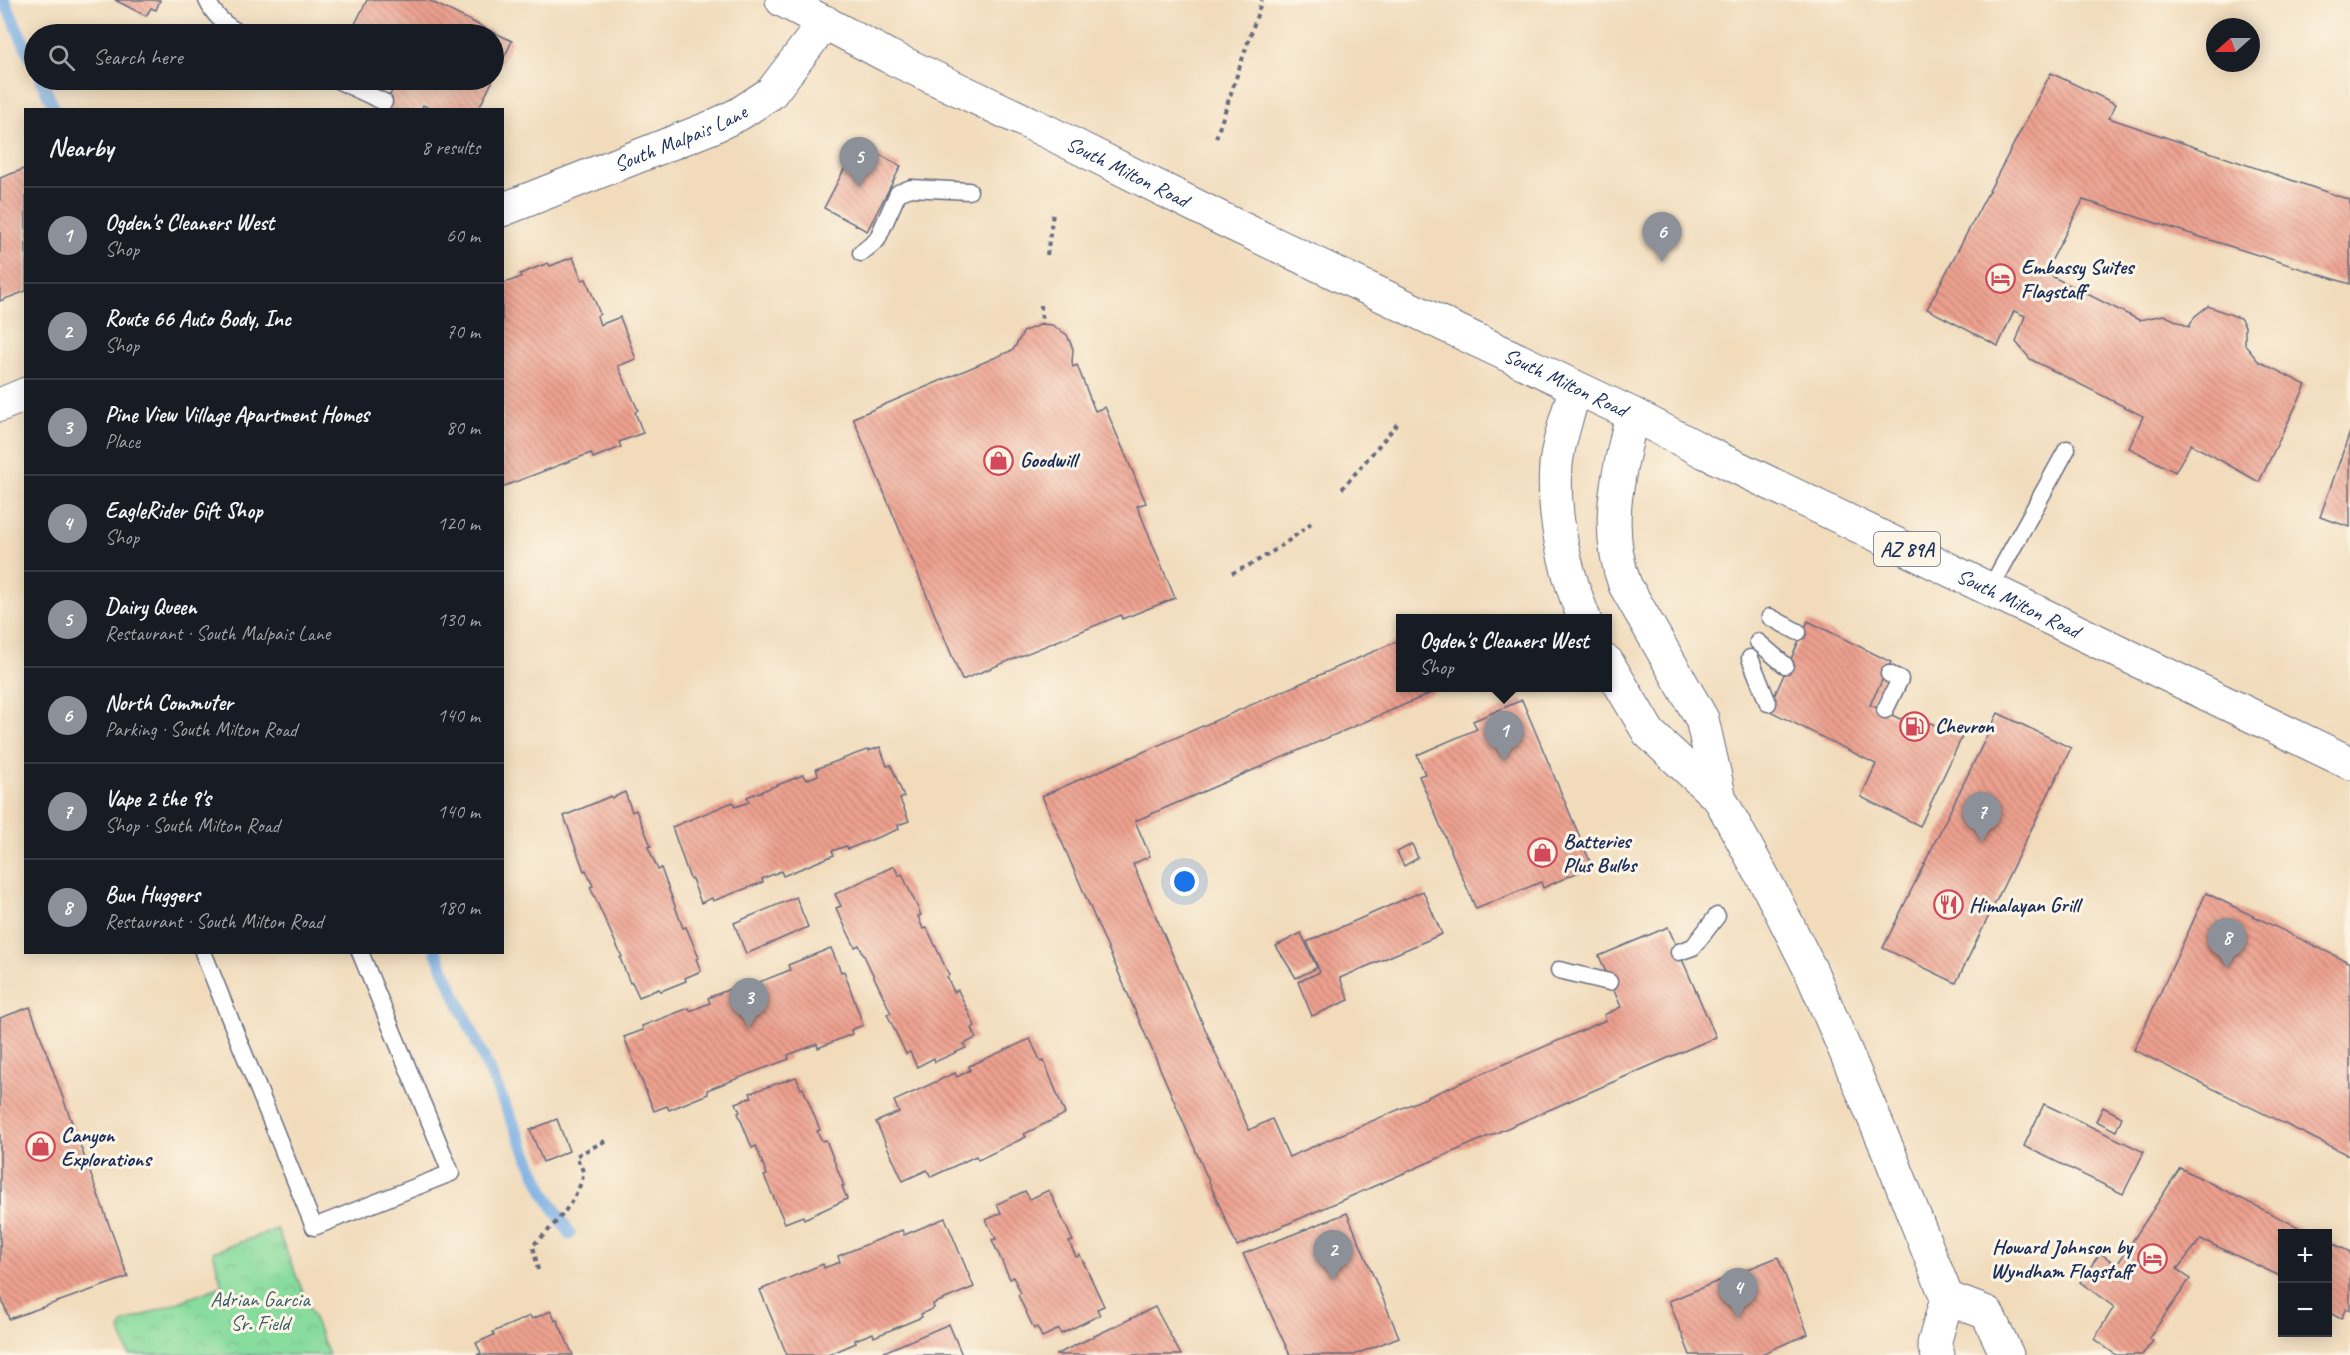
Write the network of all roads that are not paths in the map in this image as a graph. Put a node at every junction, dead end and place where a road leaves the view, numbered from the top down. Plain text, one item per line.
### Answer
1 (207, 0) edge
2 (782, 0) edge
3 (825, 22) junction
4 (225, 24) edge
5 (358, 90) edge
6 (384, 102) dead end
7 (969, 191) dead end
8 (504, 209) edge
9 (861, 252) dead end
10 (1575, 388) junction
11 (24, 395) edge
12 (0, 405) edge
13 (1632, 414) junction
14 (2067, 449) dead end
15 (1990, 589) junction
16 (1582, 614) edge
17 (1770, 617) dead end
18 (1798, 632) dead end
19 (1758, 642) dead end
20 (1750, 658) dead end
21 (1785, 665) dead end
22 (1612, 669) edge
23 (1889, 674) dead end
24 (1768, 703) dead end
25 (1885, 710) dead end
26 (2350, 763) edge
27 (1720, 799) junction
28 (1717, 916) dead end
29 (1679, 952) dead end
30 (204, 954) edge
31 (361, 954) edge
32 (1559, 970) dead end
33 (1609, 982) dead end
34 (1947, 1298) junction
35 (1938, 1355) edge
36 (2007, 1355) edge

1 - 4 lane
2 - 3 main road, South Milton Road
3 - 8 main road, South Malpais Lane
3 - 10 main road, South Milton Road
5 - 6 lane
7 - 9 lane
10 - 13 main road, South Milton Road
10 - 16 main road
11 - 12 main road
13 - 15 main road, South Milton Road / AZ 89A
13 - 27 main road
14 - 15 lane
15 - 26 main road, South Milton Road / AZ 89A
17 - 18 lane
19 - 21 lane
20 - 24 lane
22 - 27 main road
23 - 25 lane
27 - 34 main road
28 - 29 lane
30 - 31 lane
32 - 33 lane
34 - 35 main road
34 - 36 main road

